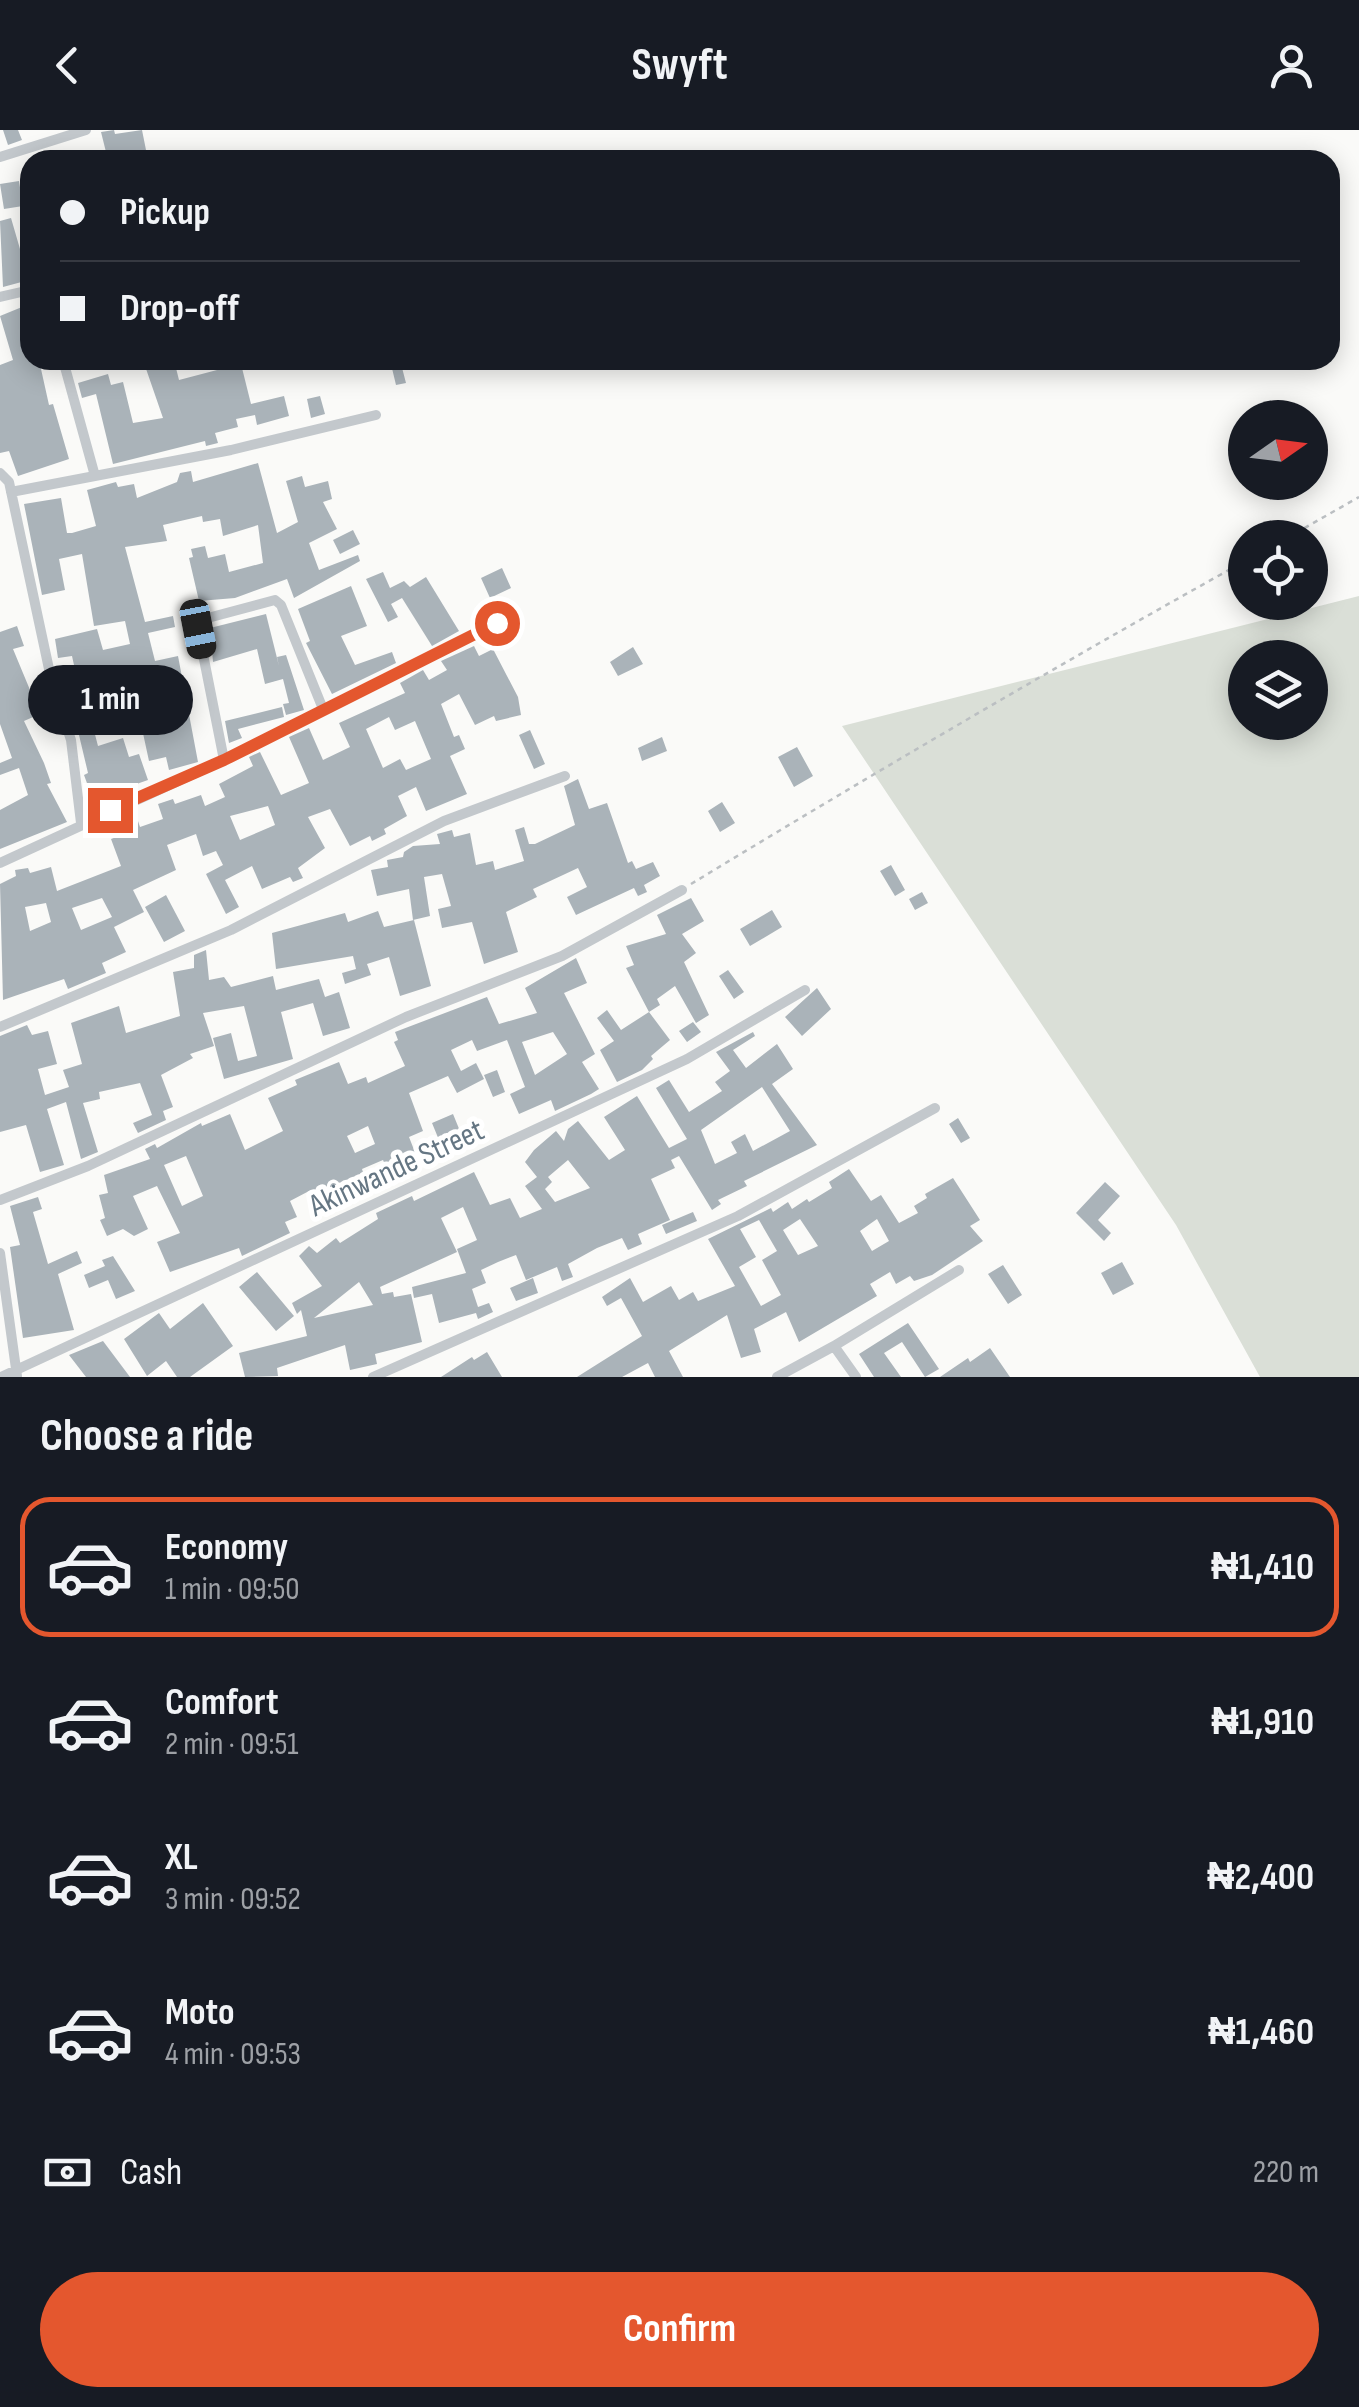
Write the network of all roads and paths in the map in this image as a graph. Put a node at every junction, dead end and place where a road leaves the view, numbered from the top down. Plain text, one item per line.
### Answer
1 (86, 130) edge
2 (0, 156) edge
3 (66, 370) edge
4 (376, 415) dead end
5 (0, 474) edge
6 (95, 476) junction
7 (11, 492) junction
8 (1359, 496) edge
9 (1318, 520) edge
10 (1228, 570) edge
11 (497, 623) dead end
12 (322, 708) junction
13 (224, 760) junction
14 (565, 776) dead end
15 (82, 822) junction
16 (0, 864) edge
17 (682, 890) joint
18 (805, 990) dead end
19 (0, 1027) edge
20 (935, 1108) dead end
21 (0, 1200) edge
22 (0, 1253) edge
23 (959, 1270) dead end
24 (834, 1346) junction
25 (17, 1374) edge
26 (1, 1377) edge
27 (373, 1377) edge
28 (777, 1377) edge
29 (856, 1377) edge

1 - 2 street
3 - 6 street
4 - 6 street
5 - 7 street
6 - 7 street
7 - 15 street
8 - 9 path
10 - 17 path
11 - 12 street
12 - 13 street
12 - 13 street
13 - 15 street
14 - 19 street
15 - 16 street
17 - 21 street
18 - 25 street, Akinwande Street
20 - 27 street
22 - 25 street
23 - 24 street
24 - 28 street
24 - 29 street
25 - 26 street, Akinwande Street

